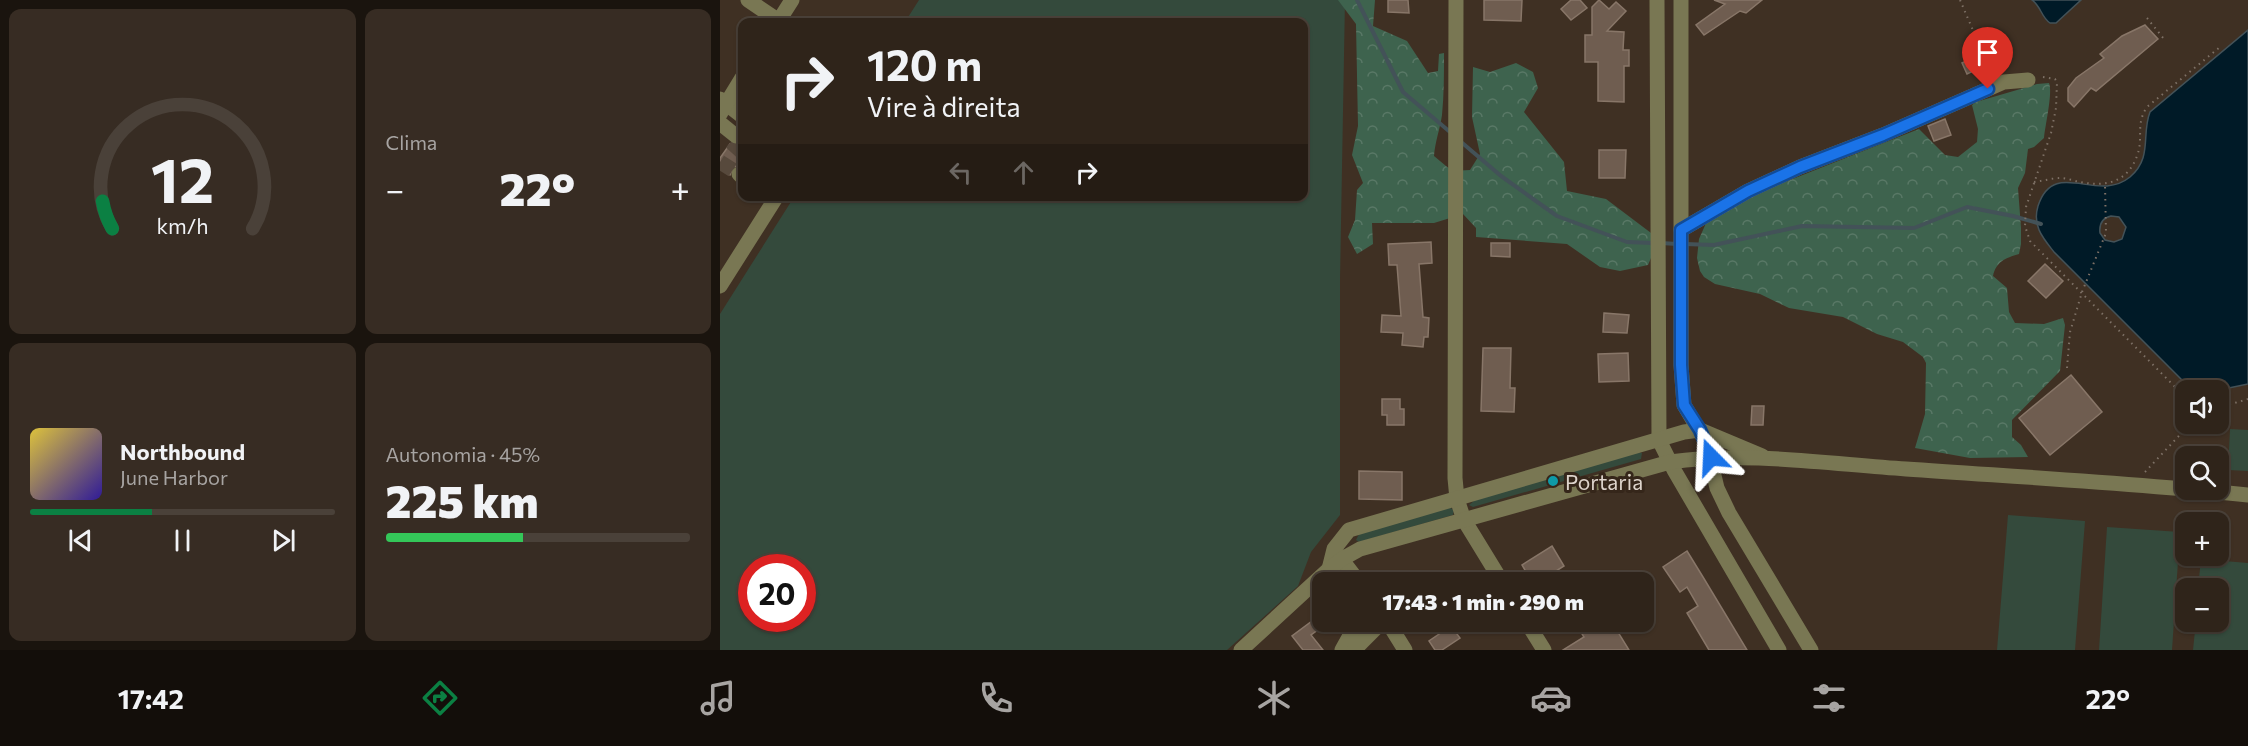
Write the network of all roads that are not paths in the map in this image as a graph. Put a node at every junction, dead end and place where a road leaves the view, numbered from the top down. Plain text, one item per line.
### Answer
1 (748, 0) edge
2 (792, 0) edge
3 (1456, 0) edge
4 (1657, 0) edge
5 (1681, 0) edge
6 (773, 18) edge
7 (781, 18) edge
8 (2028, 80) road end
9 (738, 84) edge
10 (722, 106) edge
11 (738, 114) edge
12 (720, 123) edge
13 (729, 137) tunnel mouth
14 (769, 201) edge
15 (1681, 230) junction
16 (720, 286) edge
17 (1700, 430) junction
18 (1659, 440) junction
19 (1711, 457) junction
20 (1770, 459) junction
21 (1670, 462) junction
22 (2248, 495) edge
23 (1457, 498) junction
24 (1464, 520) junction
25 (1338, 554) junction
26 (1352, 572) edge
27 (1496, 572) edge
28 (1352, 632) edge
29 (1373, 632) edge
30 (1393, 632) edge
31 (1533, 632) edge
32 (1241, 650) edge
33 (1342, 650) edge
34 (1354, 650) edge
35 (1405, 650) edge
36 (1544, 650) edge
37 (1779, 650) edge
38 (1811, 650) edge

1 - 6 street
2 - 7 street
3 - 23 street
4 - 18 street
5 - 15 street
8 - 15 street
9 - 10 street
10 - 11 street
12 - 13 street
14 - 16 street
15 - 17 street
17 - 18 street
17 - 19 street
17 - 20 street
18 - 21 street
18 - 23 street
19 - 20 street
19 - 21 street
19 - 38 street
20 - 22 street
21 - 24 street
21 - 37 street
23 - 24 street
23 - 25 street
24 - 25 street
24 - 27 street
25 - 26 street
25 - 32 street
28 - 33 street
29 - 34 street
30 - 35 street
31 - 36 street

